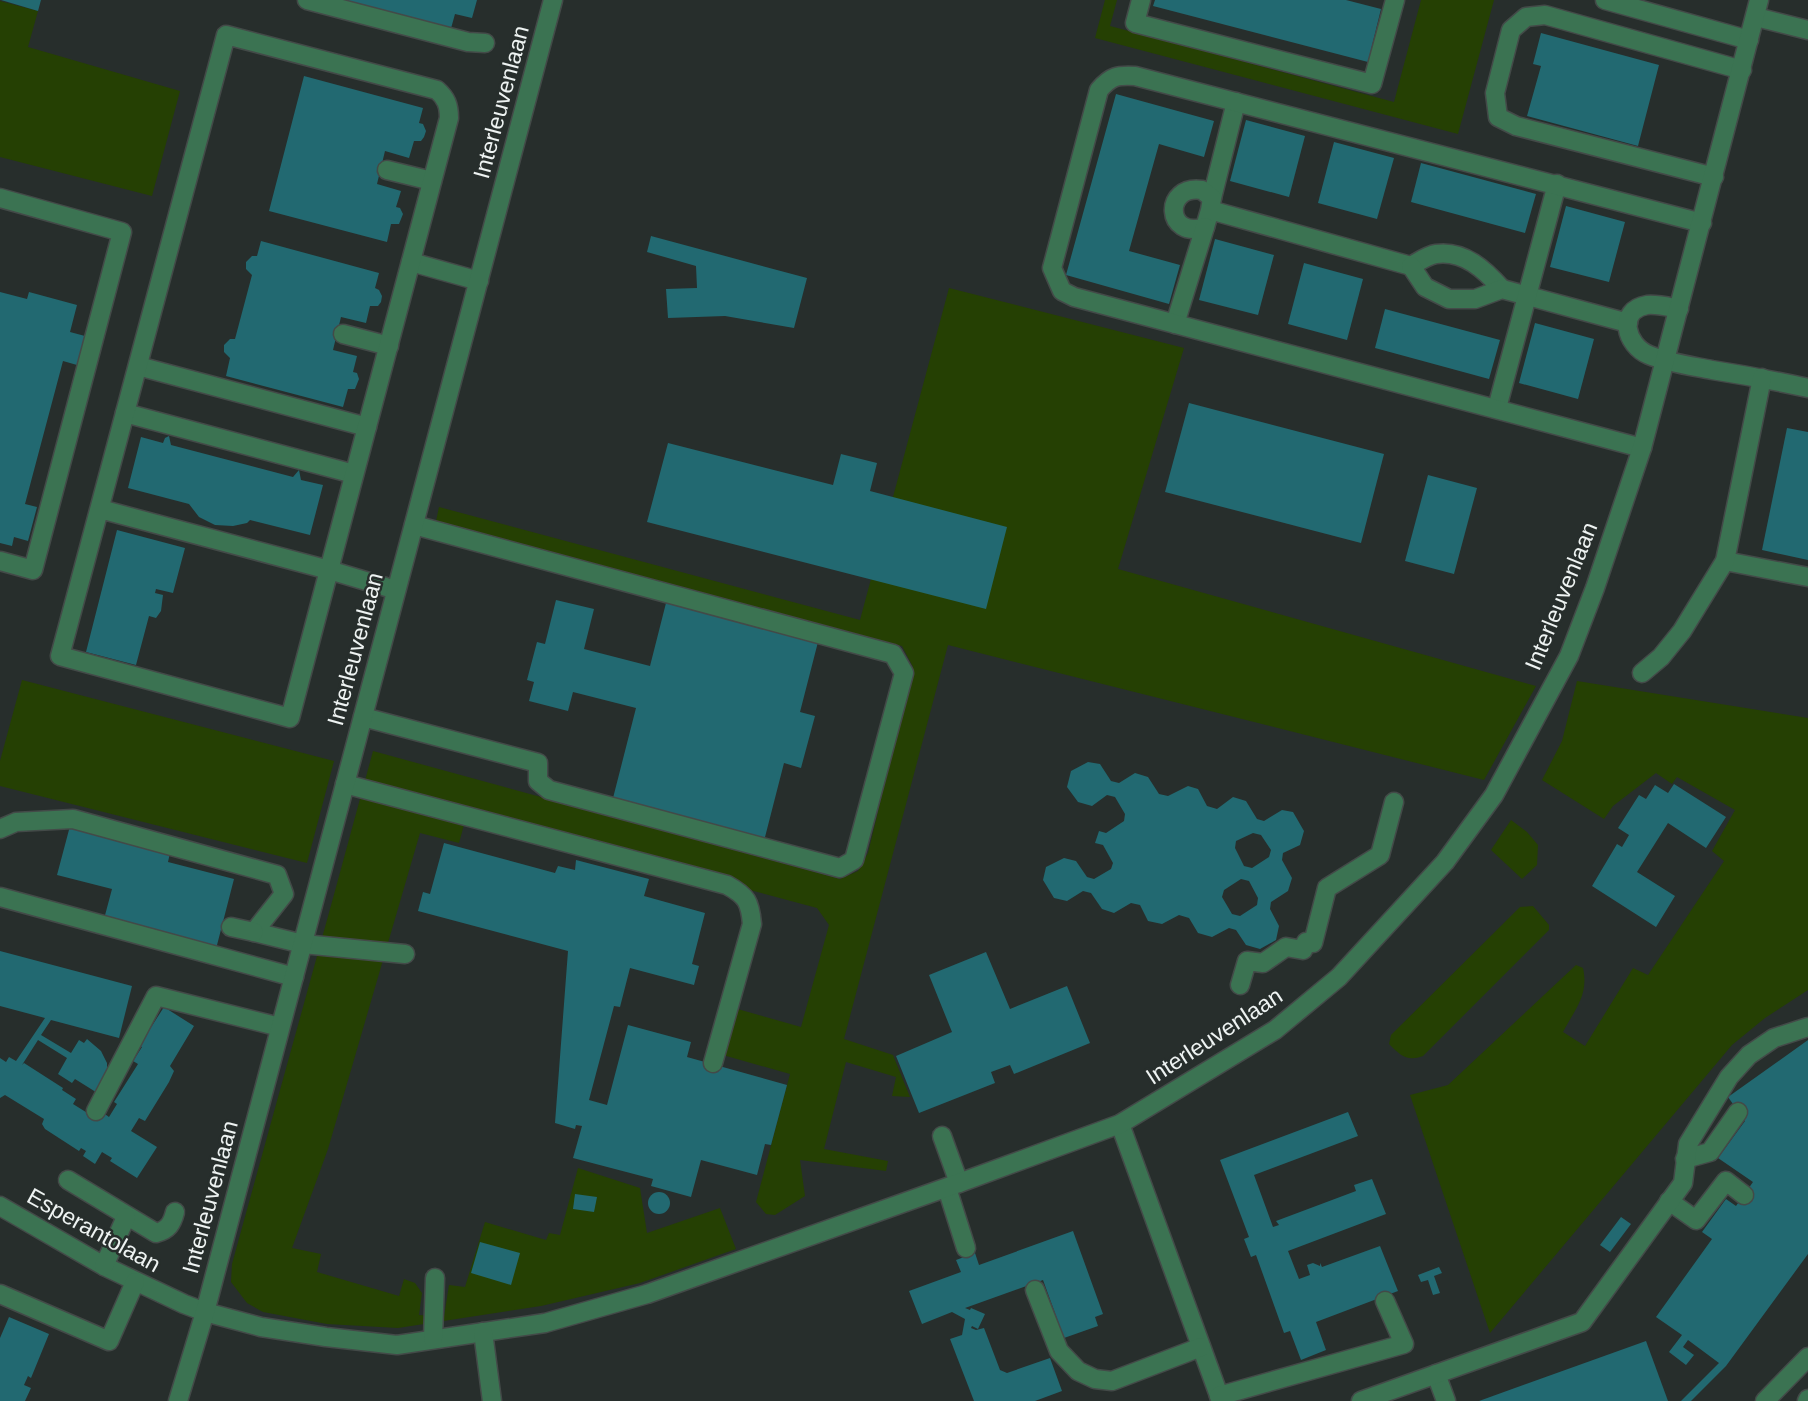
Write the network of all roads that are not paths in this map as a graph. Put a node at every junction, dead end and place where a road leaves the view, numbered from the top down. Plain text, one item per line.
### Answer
1 (307, 0) edge
2 (553, 0) edge
3 (1141, 0) edge
4 (1395, 0) edge
5 (1605, 0) edge
6 (1757, 8) edge
7 (1808, 30) edge
8 (1749, 40) junction
9 (485, 43) dead end
10 (1742, 70) junction
11 (1236, 102) junction
12 (387, 170) dead end
13 (1714, 177) junction
14 (432, 181) junction
15 (1557, 184) junction
16 (0, 198) edge
17 (1209, 212) junction
18 (1702, 223) junction
19 (411, 262) junction
20 (1411, 266) junction
21 (479, 281) junction
22 (1502, 289) junction
23 (1527, 296) junction
24 (1679, 309) junction
25 (1628, 323) junction
26 (1175, 324) junction
27 (343, 334) dead end
28 (388, 346) junction
29 (1666, 360) junction
30 (138, 366) junction
31 (1762, 379) junction
32 (1808, 388) edge
33 (1497, 408) junction
34 (125, 413) junction
35 (367, 427) junction
36 (1642, 448) junction
37 (354, 474) junction
38 (100, 509) junction
39 (414, 525) junction
40 (0, 561) edge
41 (1725, 561) junction
42 (329, 570) junction
43 (1808, 578) edge
44 (396, 590) junction
45 (1642, 673) dead end
46 (363, 716) junction
47 (345, 784) junction
48 (1394, 802) dead end
49 (0, 829) edge
50 (284, 894) junction
51 (0, 897) edge
52 (313, 902) junction
53 (230, 927) dead end
54 (254, 932) junction
55 (303, 944) junction
56 (405, 954) dead end
57 (293, 977) junction
58 (1240, 985) dead end
59 (280, 1027) junction
60 (1808, 1027) edge
61 (713, 1063) dead end
62 (96, 1111) dead end
63 (1738, 1112) dead end
64 (1120, 1124) junction
65 (942, 1136) dead end
66 (1685, 1159) junction
67 (68, 1180) dead end
68 (953, 1185) junction
69 (1744, 1195) dead end
70 (1669, 1201) junction
71 (0, 1206) edge
72 (175, 1212) dead end
73 (126, 1217) junction
74 (966, 1248) dead end
75 (104, 1266) junction
76 (435, 1278) dead end
77 (135, 1282) junction
78 (1035, 1290) dead end
79 (0, 1294) edge
80 (1385, 1301) dead end
81 (205, 1312) junction
82 (483, 1332) junction
83 (433, 1339) junction
84 (1201, 1347) junction
85 (1808, 1357) edge
86 (1436, 1374) junction
87 (1220, 1398) edge
88 (178, 1401) edge
89 (492, 1401) edge
90 (1361, 1401) edge
91 (1446, 1401) edge
92 (1765, 1401) edge

1 - 9 street
2 - 21 street, Interleuvenlaan
3 - 4 street
5 - 8 street
6 - 7 street
6 - 8 street, Interleuvenlaan
8 - 10 street, Interleuvenlaan
10 - 13 street, Interleuvenlaan
10 - 13 street
11 - 15 street
11 - 17 street
11 - 26 street
12 - 14 street
13 - 18 street, Interleuvenlaan
14 - 19 street
14 - 30 street
15 - 18 street
15 - 23 street
16 - 40 street
17 - 20 street
17 - 26 street
18 - 24 street, Interleuvenlaan
19 - 21 street
19 - 28 street
20 - 22 street
20 - 22 street
21 - 39 street, Interleuvenlaan
22 - 23 street
23 - 25 street
23 - 33 street
24 - 25 street
24 - 29 street, Interleuvenlaan
25 - 29 street
26 - 33 street
27 - 28 street
28 - 35 street
29 - 31 street
29 - 36 street, Interleuvenlaan
30 - 34 street
30 - 35 street
31 - 32 street
31 - 41 street
33 - 36 street
34 - 37 street
34 - 38 street
35 - 37 street
36 - 64 street, Interleuvenlaan
37 - 42 street
38 - 42 street
38 - 42 street
39 - 44 street, Interleuvenlaan
39 - 46 street
41 - 43 street
41 - 45 street
42 - 44 street
44 - 46 street, Interleuvenlaan
46 - 47 street, Interleuvenlaan
47 - 52 street, Interleuvenlaan
47 - 61 street
48 - 58 street
49 - 50 street
50 - 52 street
50 - 54 street
51 - 57 street
52 - 55 street, Interleuvenlaan
53 - 54 street
54 - 55 street
55 - 56 street
55 - 57 street, Interleuvenlaan
57 - 59 street, Interleuvenlaan
59 - 62 street
59 - 81 street, Interleuvenlaan
60 - 66 street
63 - 66 street
64 - 68 street, Interleuvenlaan
64 - 84 street
65 - 68 street
66 - 70 street
67 - 73 street
68 - 74 street
68 - 82 street, Interleuvenlaan
69 - 70 street
70 - 86 street
71 - 75 street, Esperantolaan
72 - 73 street
73 - 75 street
75 - 77 street, Esperantolaan
76 - 83 street
77 - 79 street
77 - 81 street, Esperantolaan
78 - 84 street
80 - 87 street
81 - 83 street, Interleuvenlaan
81 - 88 street, Interleuvenlaan
82 - 83 street, Interleuvenlaan
82 - 89 street
84 - 87 street
85 - 92 street
86 - 90 street
86 - 91 street

